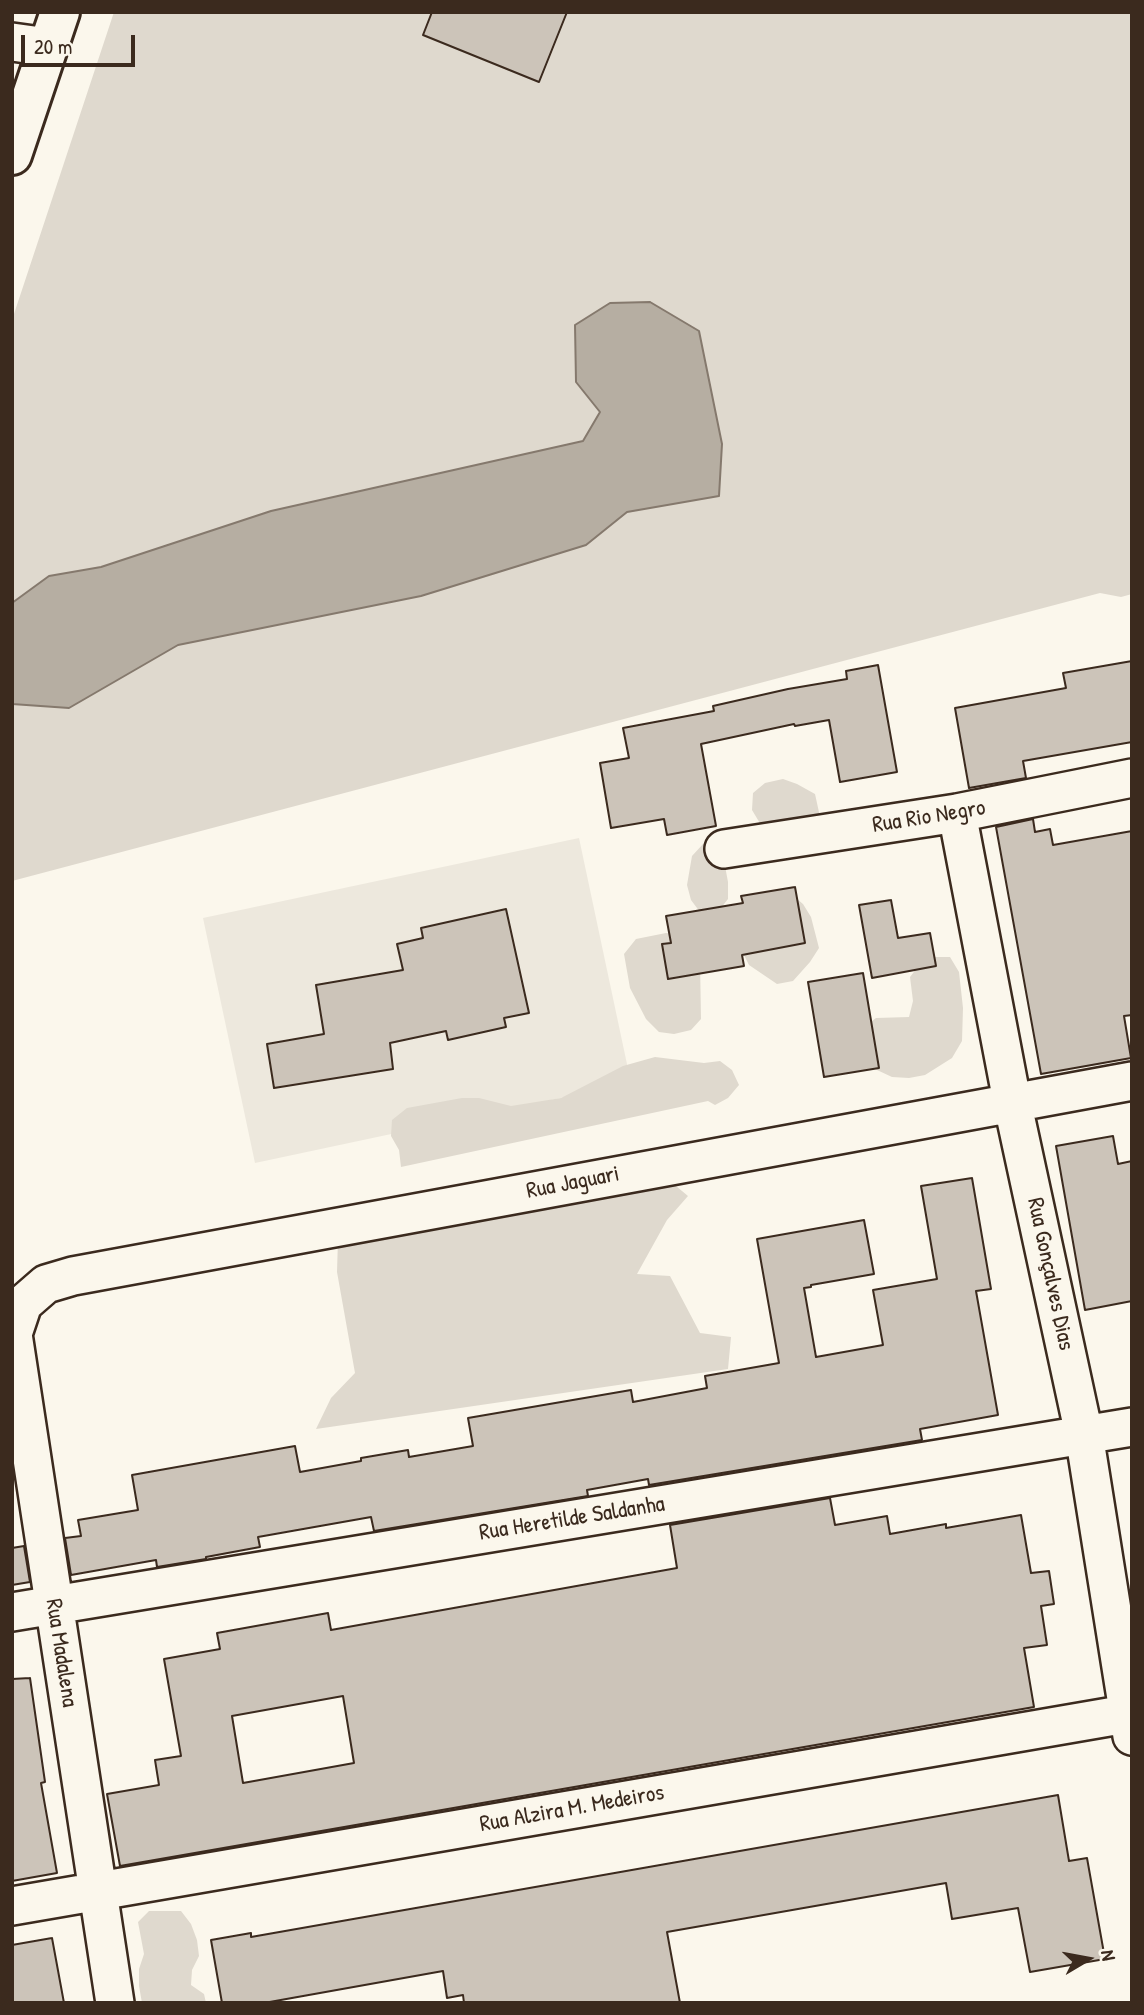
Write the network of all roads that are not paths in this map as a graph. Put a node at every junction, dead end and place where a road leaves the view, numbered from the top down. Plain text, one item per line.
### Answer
1 (40, 34) edge
2 (12, 155) edge
3 (1132, 778) edge
4 (957, 813) junction
5 (724, 849) dead end
6 (1132, 1080) edge
7 (1012, 1101) junction
8 (23, 1304) joint
9 (1132, 1427) edge
10 (1084, 1434) junction
11 (54, 1605) junction
12 (12, 1612) edge
13 (1131, 1721) edge
14 (97, 1890) junction
15 (12, 1906) edge
16 (114, 2003) edge

1 - 2 main road
3 - 4 street, Rua Rio Negro
4 - 5 street, Rua Rio Negro
4 - 7 street, Rua Gonçalves Dias
6 - 7 street, Rua Jaguari
7 - 8 street, Rua Jaguari
7 - 10 street, Rua Gonçalves Dias
8 - 11 street, Rua Madalena
9 - 10 street, Rua Heretilde Saldanha
10 - 11 street, Rua Heretilde Saldanha
10 - 13 street, Rua Gonçalves Dias
11 - 12 street, Rua Heretilde Saldanha
11 - 14 street, Rua Madalena
13 - 14 street, Rua Alzira M. Medeiros
14 - 15 street, Rua Alzira M. Medeiros
14 - 16 street, Rua Madalena

